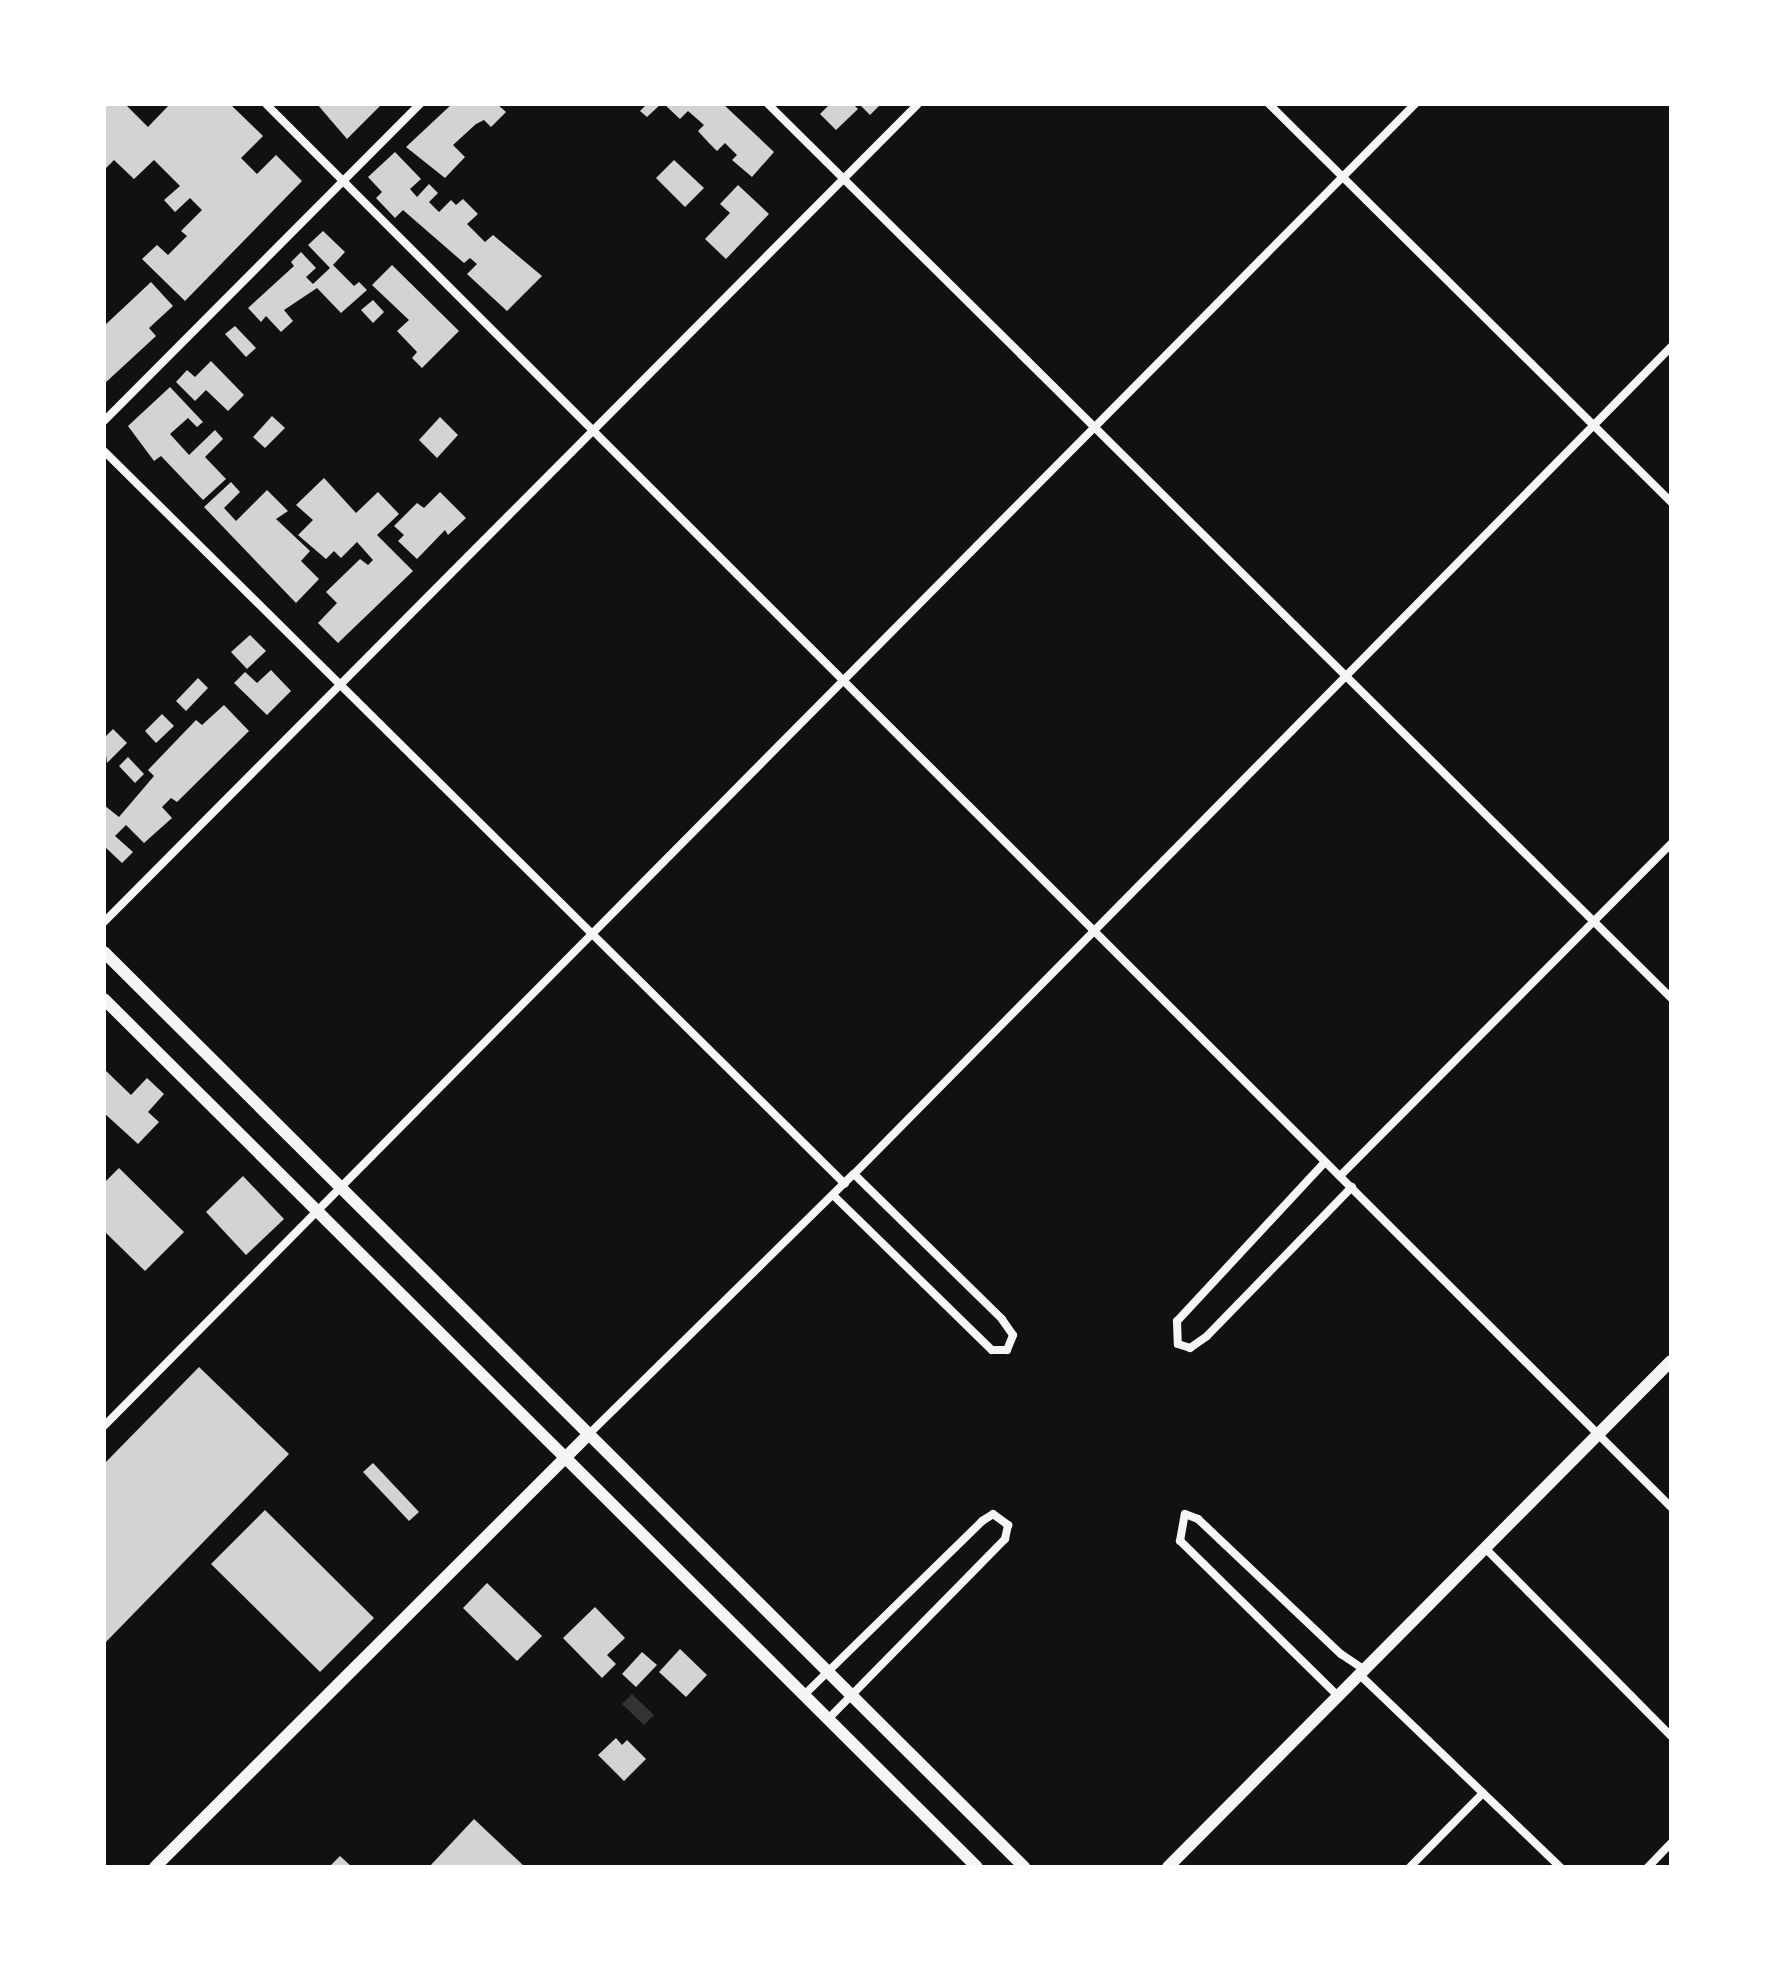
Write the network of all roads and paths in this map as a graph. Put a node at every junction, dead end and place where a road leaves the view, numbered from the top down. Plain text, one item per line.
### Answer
1 (266, 104) edge
2 (420, 104) edge
3 (768, 104) edge
4 (918, 104) edge
5 (1269, 104) edge
6 (1415, 104) edge
7 (1343, 177) junction
8 (843, 179) junction
9 (343, 180) junction
10 (1671, 347) edge
11 (104, 421) edge
12 (1593, 425) junction
13 (1094, 427) junction
14 (591, 432) junction
15 (104, 451) edge
16 (1671, 502) edge
17 (1343, 673) junction
18 (842, 681) junction
19 (340, 685) junction
20 (1671, 844) edge
21 (104, 922) edge
22 (1595, 922) junction
23 (1093, 933) junction
24 (590, 936) junction
25 (104, 952) edge
26 (1671, 998) edge
27 (104, 999) edge
28 (1324, 1163) junction
29 (854, 1174) junction
30 (1340, 1176) junction
31 (845, 1184) junction
32 (341, 1187) junction
33 (1352, 1187) junction
34 (833, 1195) junction
35 (317, 1211) junction
36 (1671, 1361) edge
37 (104, 1426) edge
38 (589, 1434) junction
39 (1598, 1436) junction
40 (566, 1458) junction
41 (1671, 1507) edge
42 (1486, 1549) junction
43 (829, 1673) junction
44 (1363, 1673) junction
45 (804, 1695) junction
46 (851, 1695) junction
47 (1339, 1697) junction
48 (828, 1719) junction
49 (1671, 1736) edge
50 (1483, 1793) junction
51 (1671, 1843) edge
52 (155, 1867) edge
53 (977, 1867) edge
54 (1024, 1867) edge
55 (1168, 1867) edge
56 (1410, 1867) edge
57 (1560, 1867) edge
58 (1648, 1867) edge

1 - 9 street
2 - 9 street
3 - 8 street
4 - 8 street
5 - 7 street
6 - 7 street
7 - 12 street
7 - 13 street
8 - 13 street
8 - 14 street
9 - 11 street
9 - 14 street
10 - 12 street
12 - 16 street
12 - 17 street
13 - 17 street
13 - 18 street
14 - 18 street
14 - 19 street
15 - 19 street
17 - 22 street
17 - 23 street
18 - 23 street
18 - 24 street
19 - 21 street
19 - 24 street
20 - 22 street
22 - 26 street
22 - 30 street
23 - 28 street
23 - 29 street
24 - 31 street
24 - 32 street
25 - 32 main road
27 - 35 main road
28 - 30 street
28 - 33 street
29 - 31 street
29 - 34 street
30 - 33 street
31 - 34 street
32 - 35 street
32 - 38 main road
33 - 39 street
34 - 38 street
35 - 37 street
35 - 40 main road
36 - 39 main road
38 - 40 main road
38 - 43 main road
39 - 41 street
39 - 42 main road
40 - 45 main road
40 - 52 main road
42 - 44 main road
42 - 49 street
43 - 45 street
43 - 46 main road
43 - 46 street
44 - 47 main road
44 - 47 street
44 - 50 street
45 - 48 main road
46 - 48 street
46 - 54 main road
47 - 55 main road
48 - 53 main road
50 - 56 street
50 - 57 street
51 - 58 street

